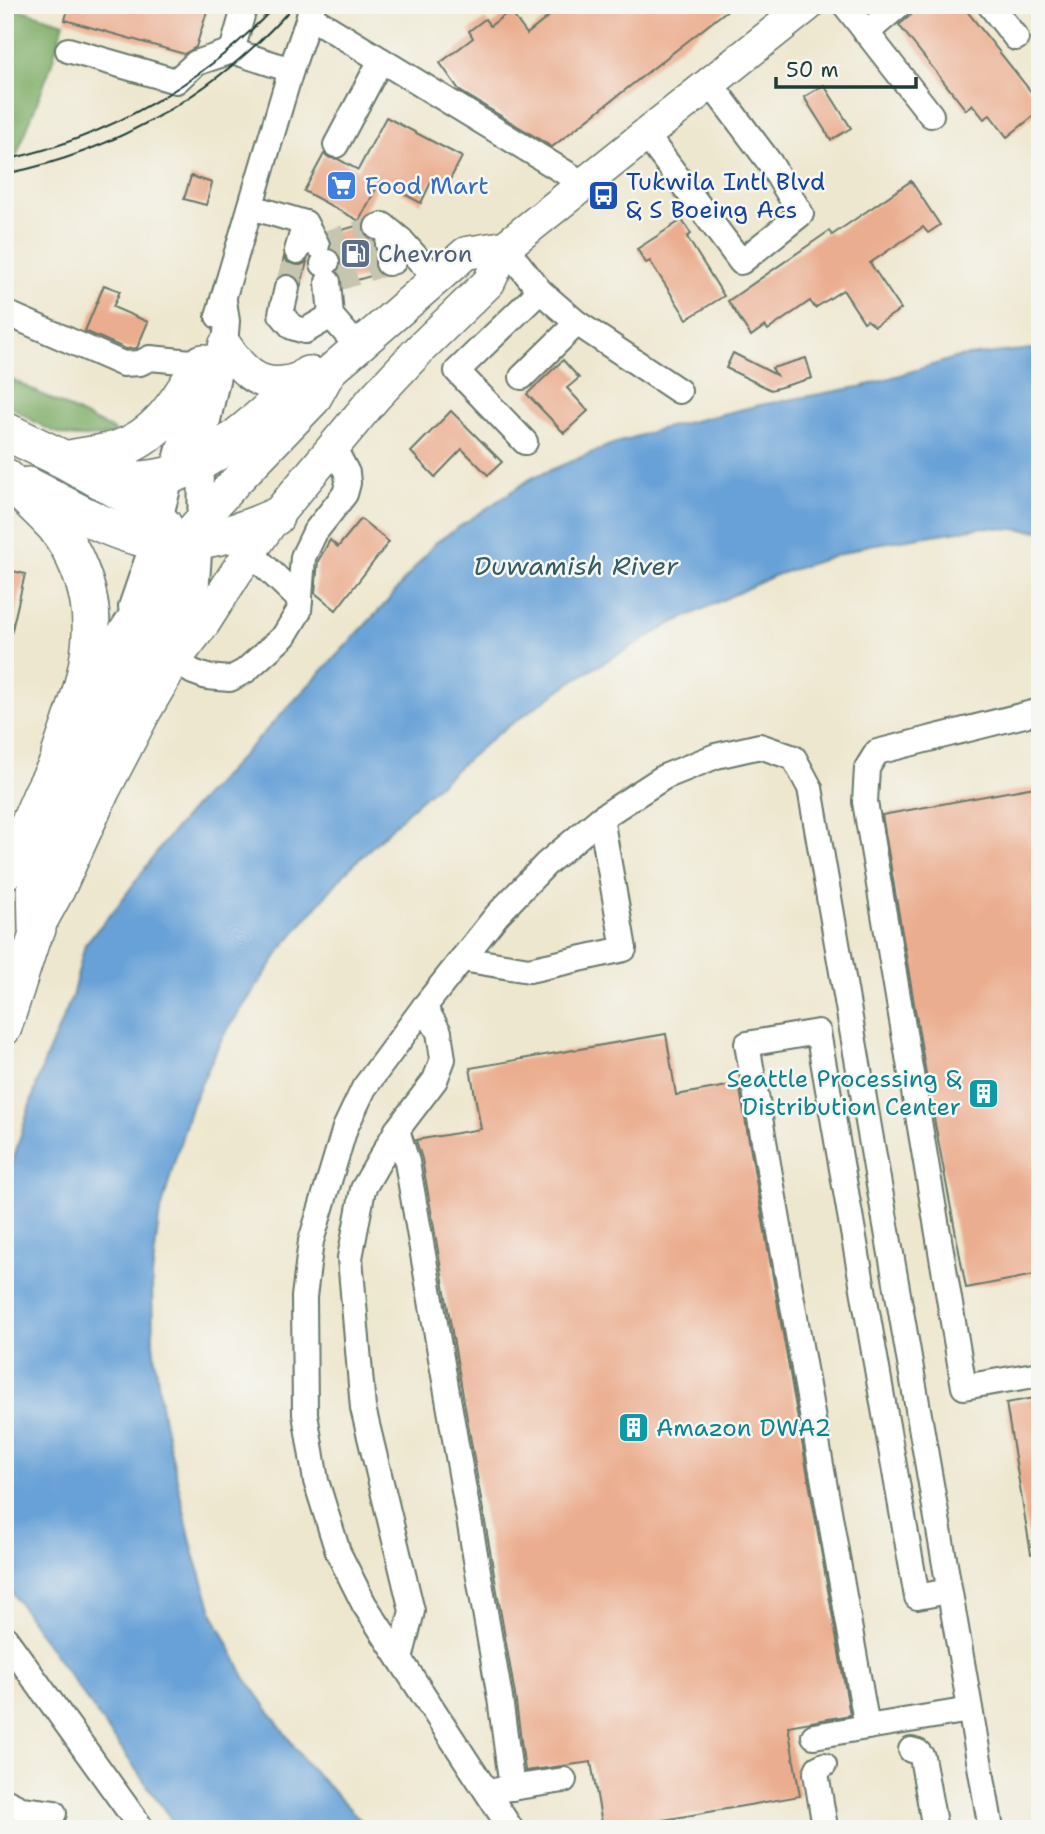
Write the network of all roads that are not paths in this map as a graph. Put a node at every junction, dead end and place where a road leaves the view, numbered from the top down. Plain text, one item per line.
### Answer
1 (245, 5) edge
2 (845, 5) edge
3 (900, 5) edge
4 (990, 5) edge
5 (806, 6) edge
6 (311, 11) edge
7 (866, 33) junction
8 (1016, 38) dead end
9 (68, 50) dead end
10 (232, 51) junction
11 (381, 60) junction
12 (291, 70) junction
13 (710, 83) junction
14 (931, 115) dead end
15 (646, 135) junction
16 (336, 145) dead end
17 (584, 184) junction
18 (251, 207) junction
19 (387, 244) dead end
20 (505, 247) junction
21 (436, 279) junction
22 (287, 288) tunnel mouth
23 (540, 291) junction
24 (13, 316) dead end
25 (331, 316) junction
26 (577, 323) junction
27 (358, 347) junction
28 (214, 354) junction
29 (319, 373) junction
30 (522, 377) dead end
31 (679, 391) dead end
32 (5, 431) edge
33 (525, 442) dead end
34 (333, 446) junction
35 (65, 460) junction
36 (187, 469) junction
37 (5, 476) edge
38 (102, 480) junction
39 (275, 517) junction
40 (178, 537) junction
41 (308, 547) junction
42 (250, 552) junction
43 (300, 600) junction
44 (175, 660) junction
45 (1040, 711) edge
46 (60, 755) junction
47 (600, 818) junction
48 (5, 874) edge
49 (37, 929) junction
50 (462, 959) junction
51 (424, 1007) junction
52 (5, 1029) edge
53 (397, 1130) junction
54 (1040, 1374) edge
55 (949, 1591) junction
56 (5, 1638) edge
57 (400, 1659) junction
58 (970, 1710) junction
59 (867, 1727) junction
60 (814, 1736) dead end
61 (911, 1750) dead end
62 (824, 1765) dead end
63 (564, 1780) dead end
64 (512, 1788) junction
65 (487, 1791) junction
66 (5, 1801) edge
67 (54, 1813) dead end
68 (824, 1821) dead end
69 (142, 1829) edge
70 (511, 1829) edge
71 (935, 1829) edge
72 (990, 1829) edge

1 - 10 street
2 - 7 street
3 - 7 street
4 - 8 street
5 - 13 main road
6 - 11 street
6 - 12 street
7 - 14 street
9 - 10 street
10 - 12 street
11 - 16 street
11 - 17 street
12 - 18 street
13 - 15 main road
13 - 15 street
15 - 17 main road
17 - 20 main road
18 - 25 street
18 - 28 street
19 - 21 street
20 - 21 main road
20 - 23 street
20 - 34 main road
21 - 27 main road
22 - 25 street
23 - 26 street
23 - 33 street
24 - 28 street
25 - 27 street
26 - 30 street
26 - 31 street
27 - 29 main road
28 - 29 main road
28 - 35 highway
28 - 36 street
29 - 36 highway
29 - 40 main road
32 - 35 highway
34 - 39 main road
34 - 41 street
35 - 38 highway
36 - 38 highway
36 - 40 street
36 - 40 street
37 - 40 highway
37 - 46 highway
38 - 40 highway
39 - 40 highway
39 - 41 street
39 - 42 main road
40 - 44 street
40 - 46 main road
40 - 49 highway
41 - 43 street
42 - 43 street
42 - 44 main road
43 - 44 street
44 - 49 main road
45 - 54 street
46 - 48 main road
47 - 50 street
47 - 50 street
47 - 55 street
49 - 52 main road
50 - 51 street
51 - 53 street
51 - 57 street
53 - 57 street
53 - 64 street
55 - 58 street
55 - 59 street
56 - 69 street
57 - 65 street
58 - 59 street
58 - 72 street
59 - 60 street
61 - 71 street
62 - 68 street
63 - 64 street
64 - 65 street
65 - 70 street
66 - 67 street

